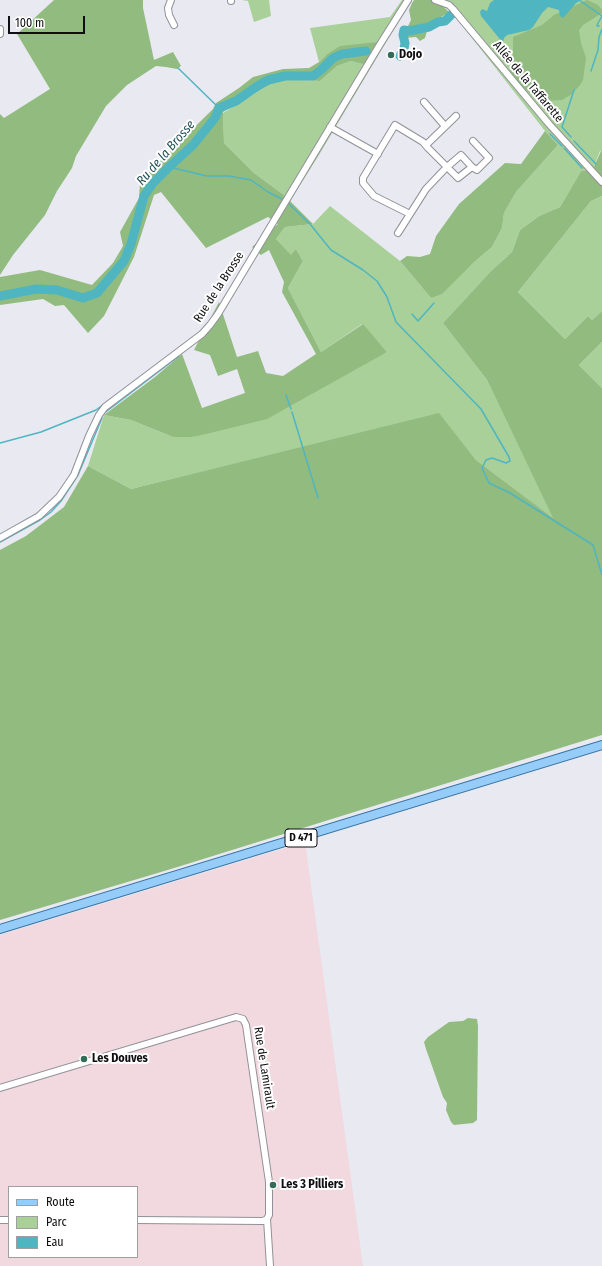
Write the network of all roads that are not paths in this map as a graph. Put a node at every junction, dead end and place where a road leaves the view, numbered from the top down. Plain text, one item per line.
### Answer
1 (171, 0) edge
2 (408, 0) edge
3 (435, 0) edge
4 (174, 25) dead end
5 (0, 28) edge
6 (0, 34) edge
7 (424, 102) dead end
8 (456, 116) dead end
9 (330, 126) junction
10 (445, 126) junction
11 (473, 141) dead end
12 (426, 145) junction
13 (378, 154) junction
14 (447, 167) junction
15 (472, 167) junction
16 (602, 182) edge
17 (410, 214) junction
18 (398, 233) dead end
19 (0, 538) edge
20 (602, 745) edge
21 (0, 929) edge
22 (0, 1088) edge
23 (267, 1219) junction
24 (138, 1220) edge
25 (270, 1266) edge

1 - 4 street
2 - 9 street, Rue de la Brosse
3 - 16 street, Allée de la Taffarette
5 - 6 street
7 - 10 street
8 - 10 street
9 - 13 street
9 - 19 street, Rue de la Brosse
10 - 12 street
11 - 15 street
12 - 13 street
12 - 14 street
13 - 17 street
14 - 15 street
14 - 15 street
14 - 17 street
17 - 18 street
20 - 21 main road, D 471
22 - 23 street, Rue de Lamirault
23 - 24 street
23 - 25 street

